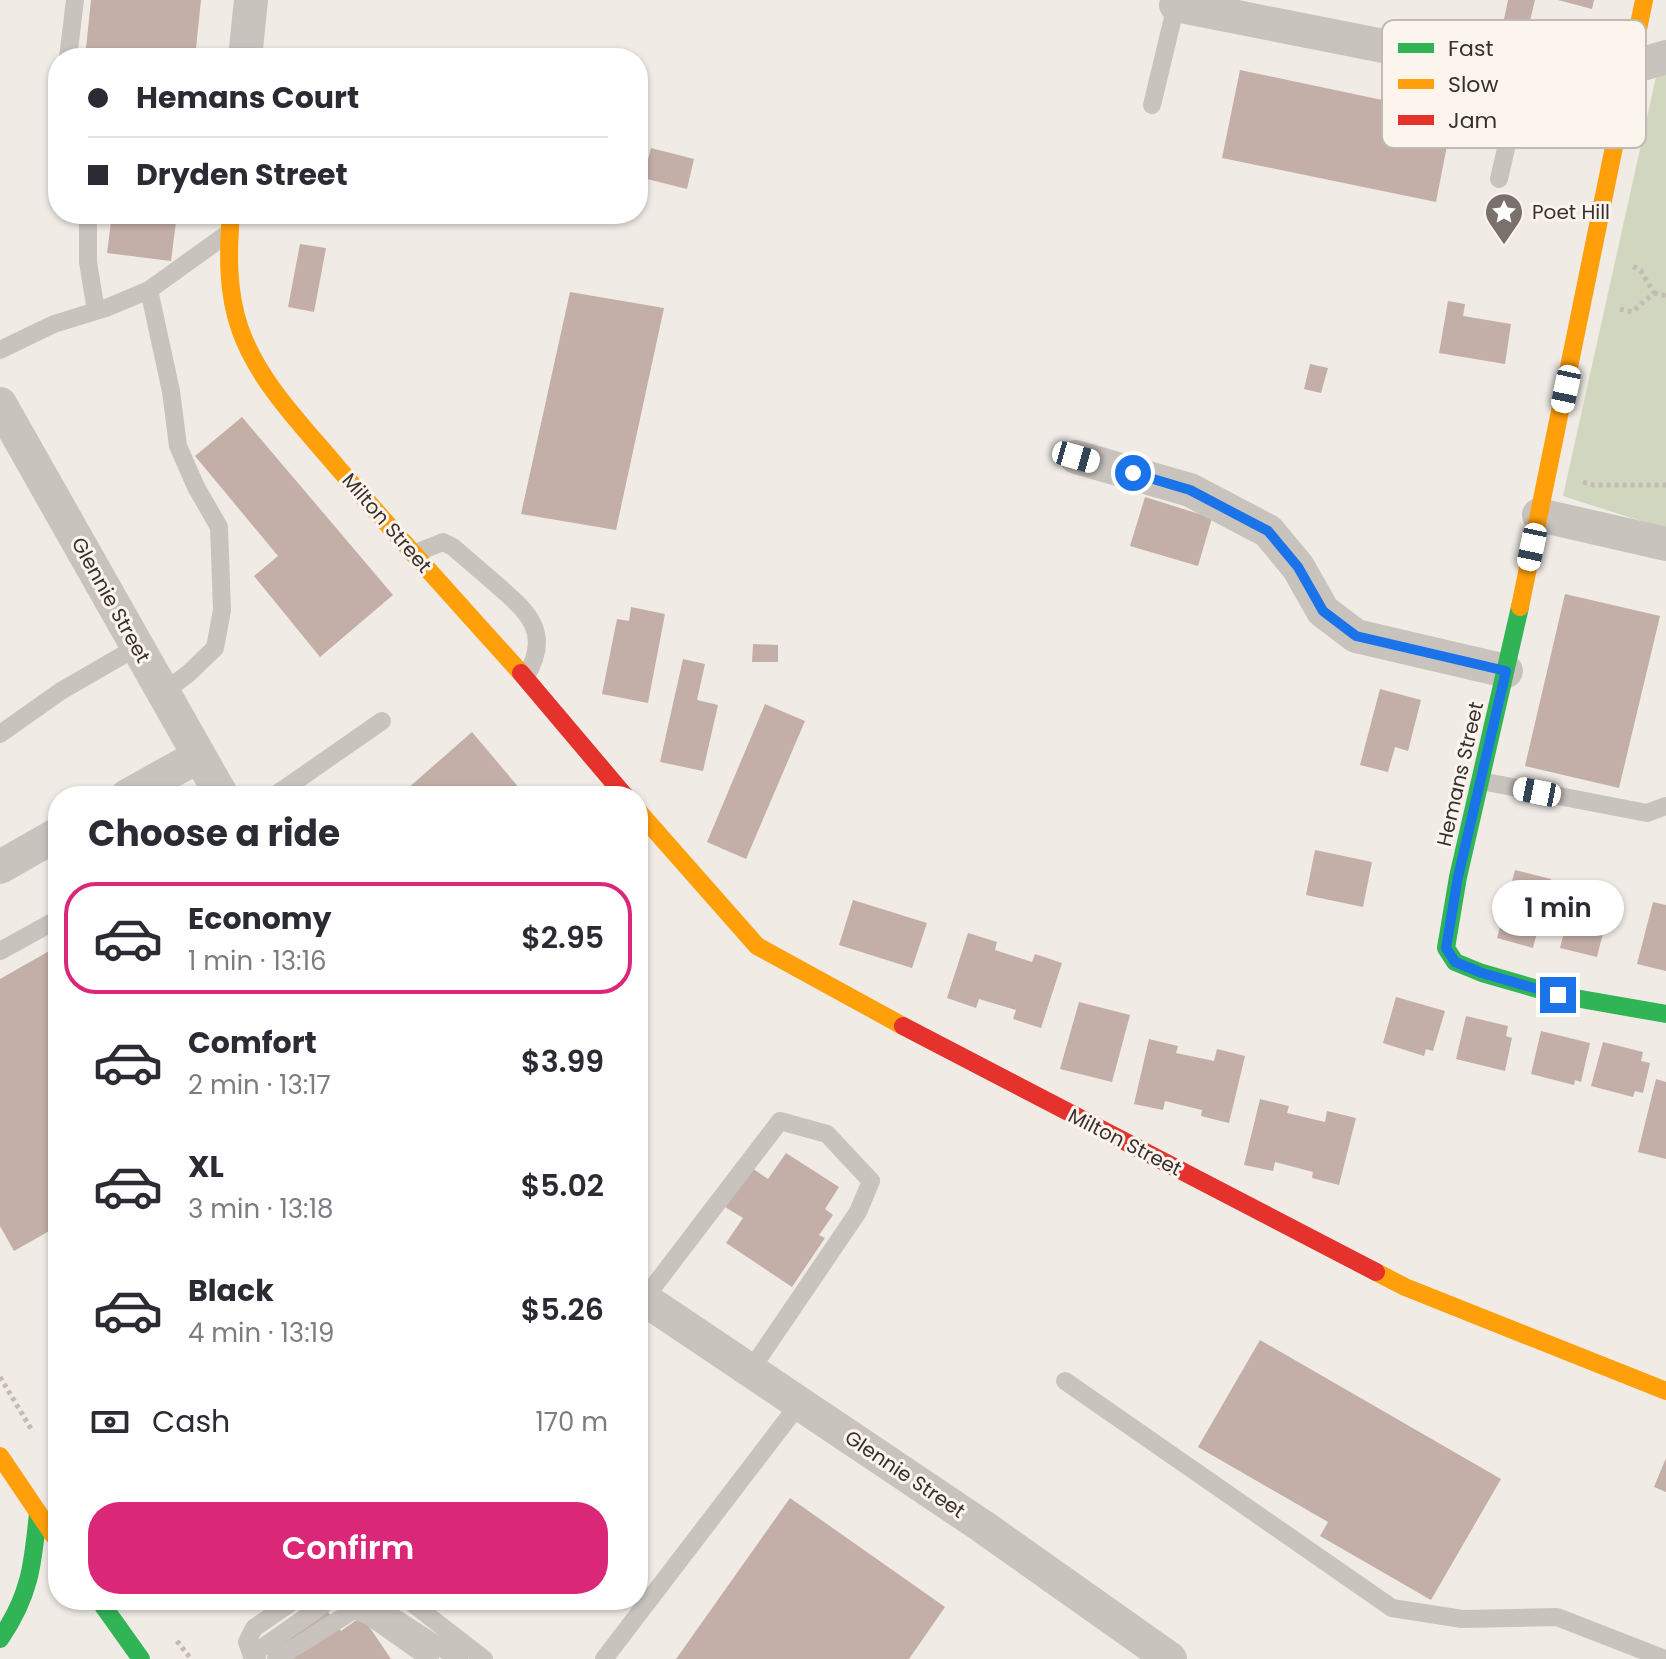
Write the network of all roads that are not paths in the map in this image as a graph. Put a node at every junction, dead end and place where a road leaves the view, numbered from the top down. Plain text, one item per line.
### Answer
1 (75, 0) edge
2 (251, 0) edge
3 (1644, 0) edge
4 (1176, 5) joint
5 (1640, 20) edge
6 (1382, 46) edge
7 (69, 48) edge
8 (246, 48) edge
9 (1666, 57) edge
10 (1646, 63) edge
11 (1152, 105) dead end
12 (1506, 148) edge
13 (1614, 148) edge
14 (1499, 179) dead end
15 (88, 224) edge
16 (229, 224) edge
17 (230, 224) edge
18 (149, 290) junction
19 (96, 311) junction
20 (0, 350) edge
21 (1, 408) edge
22 (1076, 457) dead end
23 (1539, 515) junction
24 (1666, 544) edge
25 (413, 554) junction
26 (137, 647) junction
27 (1506, 671) junction
28 (525, 678) junction
29 (163, 693) junction
30 (382, 721) dead end
31 (0, 734) edge
32 (199, 756) junction
33 (1481, 781) junction
34 (145, 786) edge
35 (216, 786) edge
36 (288, 786) edge
37 (617, 786) edge
38 (1666, 806) edge
39 (648, 822) edge
40 (48, 840) edge
41 (0, 867) edge
42 (48, 925) edge
43 (0, 951) edge
44 (1666, 1014) edge
45 (648, 1288) edge
46 (648, 1302) edge
47 (750, 1371) junction
48 (1065, 1381) dead end
49 (1666, 1391) edge
50 (799, 1404) junction
51 (0, 1456) edge
52 (38, 1513) junction
53 (48, 1528) edge
54 (648, 1601) edge
55 (106, 1610) edge
56 (280, 1610) edge
57 (316, 1610) edge
58 (383, 1610) edge
59 (421, 1610) edge
60 (641, 1610) edge
61 (0, 1639) edge
62 (141, 1659) edge
63 (255, 1659) edge
64 (276, 1659) edge
65 (430, 1659) edge
66 (459, 1659) edge
67 (484, 1659) edge
68 (604, 1659) edge
69 (1170, 1659) edge
70 (1665, 1659) edge

1 - 7 lane
2 - 8 street
3 - 5 street, Hemans Street
4 - 6 street
4 - 11 lane
9 - 10 street
12 - 14 lane
13 - 23 street, Hemans Street
15 - 19 lane
16 - 18 lane
17 - 25 street, Milton Street
18 - 19 lane
18 - 29 lane
19 - 20 lane
21 - 26 street, Glennie Street
22 - 27 street
23 - 24 street
23 - 27 street, Hemans Street
25 - 28 street, Milton Street
25 - 28 lane
26 - 29 street, Glennie Street
26 - 31 lane
27 - 33 street, Hemans Street
28 - 37 street, Milton Street
29 - 32 street, Glennie Street
30 - 36 lane
32 - 34 street
32 - 35 street, Glennie Street
33 - 38 lane
33 - 44 street, Hemans Street
39 - 49 street, Milton Street
40 - 41 street
42 - 43 lane
45 - 47 lane
46 - 47 street, Glennie Street
47 - 50 street, Glennie Street
48 - 70 lane
50 - 54 lane
50 - 69 street, Glennie Street
51 - 52 street
52 - 53 street
52 - 61 street
55 - 62 street
56 - 63 lane
57 - 63 lane
58 - 66 lane
59 - 67 lane
60 - 68 lane
64 - 65 lane

